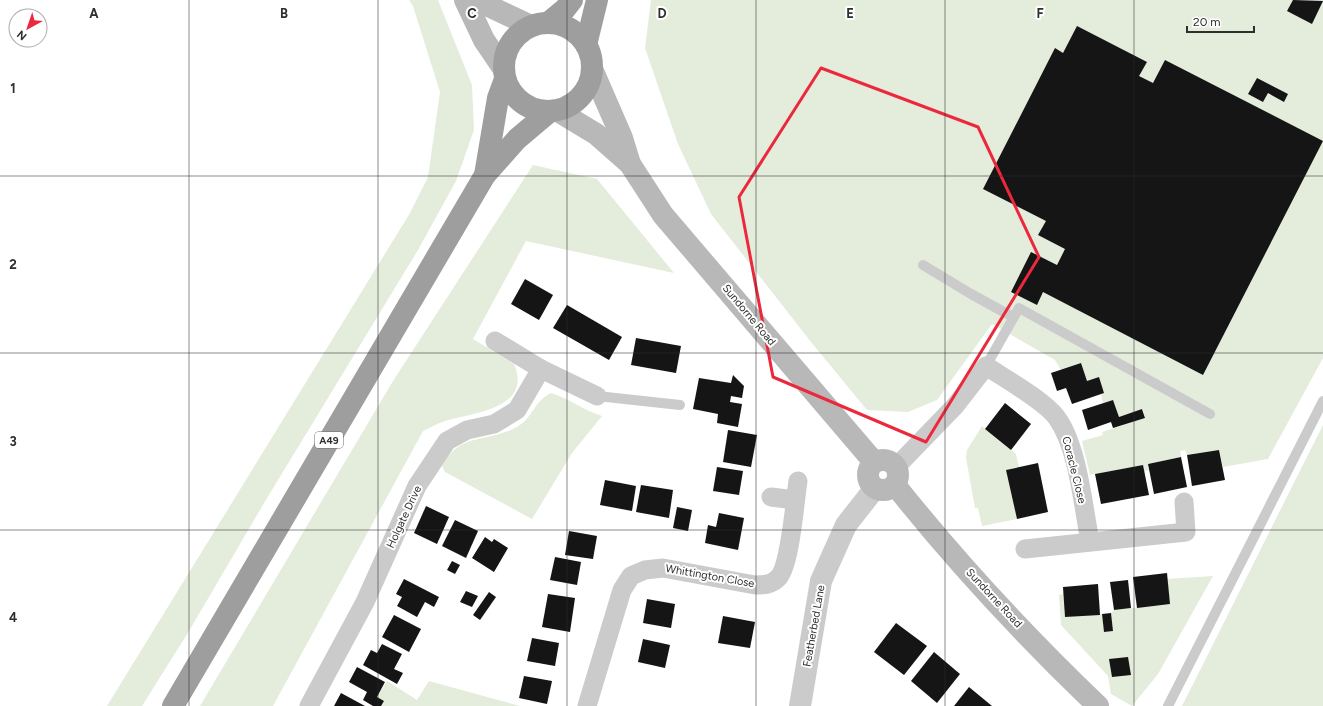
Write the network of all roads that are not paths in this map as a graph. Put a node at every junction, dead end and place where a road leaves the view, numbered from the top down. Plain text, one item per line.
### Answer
1 (465, 0) edge
2 (476, 0) edge
3 (572, 0) edge
4 (597, 0) edge
5 (540, 24) junction
6 (586, 45) junction
7 (592, 69) junction
8 (504, 74) junction
9 (553, 111) junction
10 (630, 164) junction
11 (485, 175) junction
12 (923, 265) dead end
13 (1013, 317) junction
14 (495, 341) dead end
15 (986, 366) junction
16 (541, 369) junction
17 (596, 396) joint
18 (1323, 401) edge
19 (680, 405) dead end
20 (1210, 414) dead end
21 (889, 480) junction
22 (798, 481) dead end
23 (771, 497) dead end
24 (795, 500) junction
25 (1184, 502) dead end
26 (1090, 541) junction
27 (1025, 549) dead end
28 (173, 706) edge
29 (309, 706) edge
30 (587, 706) edge
31 (800, 706) edge
32 (1098, 706) edge
33 (1168, 706) edge

1 - 8 main road
2 - 5 main road
3 - 5 highway
4 - 6 highway
5 - 6 highway
5 - 8 highway
6 - 7 highway
7 - 9 highway
7 - 10 main road, Sundorne Road
8 - 9 highway
8 - 11 highway, A49
9 - 10 main road, Sundorne Road
9 - 11 highway, A49
10 - 21 main road, Sundorne Road
11 - 28 highway, A49
12 - 13 lane
13 - 15 lane
13 - 20 lane
14 - 16 street
15 - 21 street
15 - 26 street, Coracle Close
16 - 17 street
16 - 29 street, Holgate Drive
17 - 19 lane
18 - 33 lane
21 - 31 street, Featherbed Lane
21 - 32 main road, Sundorne Road
22 - 24 street, Whittington Close
23 - 24 street
24 - 30 street, Whittington Close
25 - 26 street
26 - 27 street

